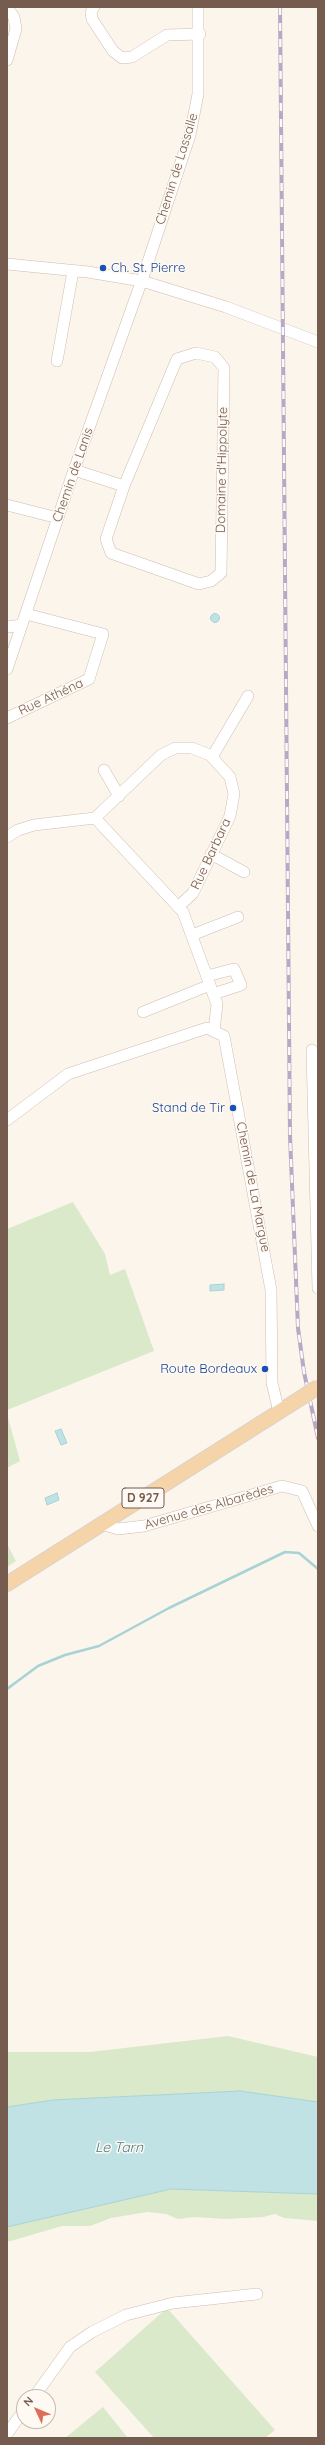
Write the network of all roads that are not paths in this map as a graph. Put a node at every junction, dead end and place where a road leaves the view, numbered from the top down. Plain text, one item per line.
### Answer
1 (94, 7) edge
2 (198, 7) edge
3 (7, 8) edge
4 (200, 34) junction
5 (7, 60) edge
6 (7, 264) edge
7 (73, 271) junction
8 (142, 281) junction
9 (318, 342) edge
10 (57, 361) dead end
11 (74, 470) junction
12 (124, 486) junction
13 (7, 505) edge
14 (58, 518) junction
15 (26, 614) junction
16 (22, 625) junction
17 (7, 627) edge
18 (7, 669) edge
19 (248, 696) dead end
20 (7, 718) edge
21 (212, 757) junction
22 (104, 770) dead end
23 (119, 796) junction
24 (95, 818) junction
25 (7, 837) edge
26 (211, 854) junction
27 (244, 872) dead end
28 (178, 907) junction
29 (238, 917) dead end
30 (192, 935) junction
31 (210, 985) junction
32 (142, 1012) dead end
33 (214, 1031) junction
34 (312, 1050) dead end
35 (7, 1120) edge
36 (318, 1288) edge
37 (318, 1386) edge
38 (279, 1412) junction
39 (102, 1524) junction
40 (318, 1526) edge
41 (7, 1584) edge
42 (257, 2294) dead end
43 (40, 2389) edge
44 (16, 2421) edge
45 (7, 2434) edge

1 - 4 street
2 - 4 street, Chemin de Lassalle
3 - 5 street
4 - 8 street, Chemin de Lassalle
6 - 7 street
7 - 8 street
7 - 10 street
8 - 9 street
8 - 11 street, Chemin de Lanis
11 - 12 street
11 - 14 street, Chemin de Lanis
12 - 12 street, Domaine d'Hippolyte
13 - 14 street
14 - 15 street, Chemin de Lanis
15 - 16 street, Chemin de Lanis
15 - 20 street, Rue Athéna
16 - 17 street
16 - 18 street, Chemin de Lanis
19 - 21 street
21 - 23 street, Rue Barbara
21 - 26 street, Rue Barbara
22 - 23 street
23 - 24 street, Rue Barbara
24 - 25 street
24 - 28 street
26 - 27 street
26 - 28 street, Rue Barbara
28 - 30 street
29 - 30 street
30 - 31 street
31 - 32 street
31 - 33 street
33 - 35 street
33 - 38 street, Chemin de La Margue
34 - 36 street
37 - 38 main road, D 927, bridge
38 - 39 main road, D 927
39 - 40 street, Avenue des Albarèdes
39 - 41 main road, D 927
42 - 43 street
44 - 45 street

